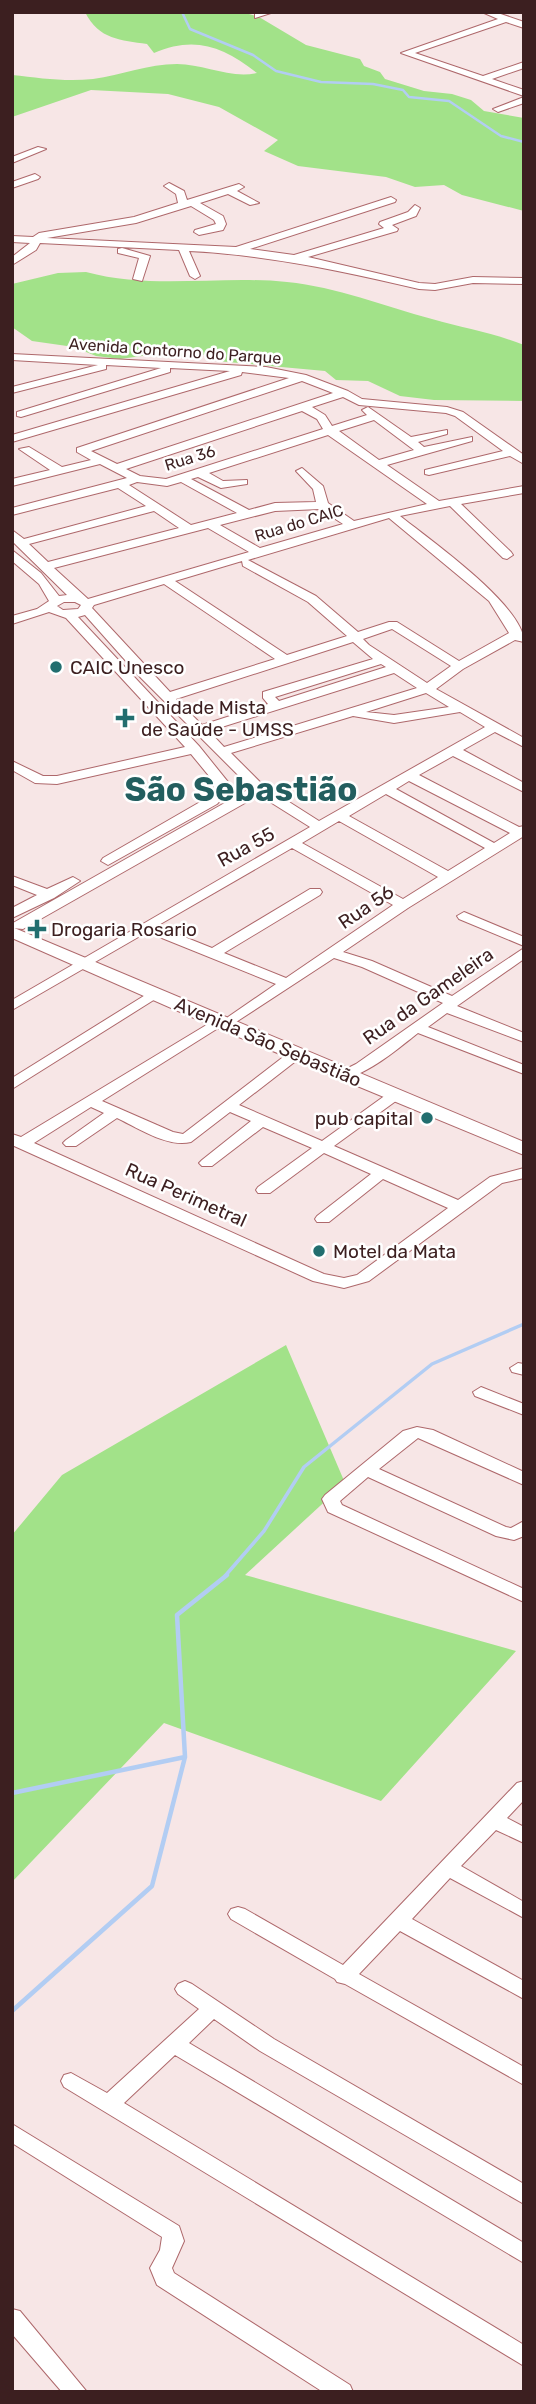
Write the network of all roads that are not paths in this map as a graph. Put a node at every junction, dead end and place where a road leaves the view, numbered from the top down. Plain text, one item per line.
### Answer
1 (270, 12) edge
2 (486, 12) edge
3 (258, 16) dead end
4 (506, 19) junction
5 (524, 24) edge
6 (524, 65) edge
7 (484, 79) junction
8 (524, 93) edge
9 (524, 100) edge
10 (498, 109) dead end
11 (41, 149) dead end
12 (12, 160) edge
13 (35, 177) dead end
14 (12, 185) edge
15 (169, 187) dead end
16 (391, 200) dead end
17 (188, 203) junction
18 (254, 203) dead end
19 (415, 208) dead end
20 (199, 232) dead end
21 (38, 238) junction
22 (16, 239) edge
23 (66, 243) junction
24 (182, 246) junction
25 (236, 250) junction
26 (125, 251) junction
27 (75, 257) dead end
28 (295, 258) junction
29 (12, 262) edge
30 (195, 276) dead end
31 (138, 279) dead end
32 (524, 281) edge
33 (12, 357) edge
34 (37, 358) junction
35 (118, 363) junction
36 (178, 366) junction
37 (249, 369) junction
38 (12, 375) edge
39 (66, 376) junction
40 (302, 377) junction
41 (29, 386) junction
42 (12, 390) edge
43 (344, 393) junction
44 (359, 402) junction
45 (304, 407) junction
46 (421, 411) dead end
47 (17, 412) edge
48 (379, 419) junction
49 (52, 429) junction
50 (329, 430) junction
51 (443, 432) dead end
52 (12, 439) edge
53 (468, 439) dead end
54 (409, 441) junction
55 (25, 449) dead end
56 (422, 451) junction
57 (512, 452) junction
58 (99, 461) junction
59 (524, 461) edge
60 (380, 463) junction
61 (117, 468) junction
62 (60, 471) junction
63 (302, 471) dead end
64 (198, 472) junction
65 (429, 472) dead end
66 (181, 478) junction
67 (137, 479) junction
68 (243, 482) dead end
69 (12, 483) edge
70 (120, 484) junction
71 (524, 489) edge
72 (261, 498) dead end
73 (452, 502) junction
74 (322, 505) junction
75 (437, 505) junction
76 (156, 507) junction
77 (275, 507) junction
78 (12, 512) edge
79 (391, 514) junction
80 (248, 515) junction
81 (351, 524) junction
82 (211, 525) junction
83 (190, 530) junction
84 (17, 538) edge
85 (258, 552) junction
86 (12, 554) edge
87 (507, 555) dead end
88 (247, 563) dead end
89 (23, 564) junction
90 (41, 564) junction
91 (165, 580) junction
92 (84, 604) junction
93 (59, 609) junction
94 (12, 620) edge
95 (12, 627) edge
96 (520, 637) edge
97 (360, 643) junction
98 (286, 660) junction
99 (382, 660) junction
100 (459, 666) junction
101 (396, 668) junction
102 (125, 675) junction
103 (145, 675) junction
104 (427, 689) junction
105 (168, 697) junction
106 (277, 706) junction
107 (462, 708) junction
108 (156, 710) junction
109 (182, 712) junction
110 (355, 712) junction
111 (494, 727) junction
112 (200, 730) junction
113 (524, 743) edge
114 (194, 749) junction
115 (454, 751) junction
116 (221, 752) junction
117 (12, 765) edge
118 (410, 776) junction
119 (255, 785) junction
120 (220, 788) junction
121 (524, 788) edge
122 (386, 789) junction
123 (242, 800) junction
124 (340, 816) junction
125 (319, 827) junction
126 (522, 831) edge
127 (293, 843) junction
128 (494, 848) junction
129 (448, 877) junction
130 (12, 880) edge
131 (315, 892) dead end
132 (49, 895) junction
133 (403, 905) junction
134 (464, 916) dead end
135 (14, 925) edge
136 (146, 926) junction
137 (524, 942) edge
138 (213, 953) junction
139 (332, 953) junction
140 (521, 958) edge
141 (86, 961) junction
142 (286, 983) junction
143 (155, 993) junction
144 (449, 1004) junction
145 (12, 1006) edge
146 (226, 1021) junction
147 (418, 1028) junction
148 (524, 1038) edge
149 (296, 1055) junction
150 (524, 1070) edge
151 (349, 1072) junction
152 (12, 1085) edge
153 (395, 1096) junction
154 (90, 1101) junction
155 (231, 1107) junction
156 (116, 1112) junction
157 (261, 1121) junction
158 (18, 1141) edge
159 (524, 1142) edge
160 (71, 1143) dead end
161 (324, 1147) junction
162 (524, 1149) edge
163 (207, 1163) dead end
164 (381, 1173) junction
165 (524, 1173) edge
166 (264, 1190) dead end
167 (460, 1207) junction
168 (323, 1219) dead end
169 (481, 1392) dead end
170 (524, 1409) edge
171 (368, 1470) junction
172 (524, 1479) edge
173 (519, 1530) edge
174 (524, 1596) edge
175 (524, 1787) edge
176 (495, 1819) junction
177 (524, 1836) edge
178 (448, 1868) junction
179 (524, 1910) edge
180 (238, 1914) dead end
181 (398, 1920) junction
182 (344, 1977) junction
183 (185, 1989) dead end
184 (524, 1991) edge
185 (213, 2008) junction
186 (177, 2043) junction
187 (524, 2077) edge
188 (71, 2081) dead end
189 (109, 2104) junction
190 (12, 2132) edge
191 (524, 2195) edge
192 (524, 2254) edge
193 (12, 2318) edge
194 (524, 2357) edge
195 (76, 2392) edge
196 (342, 2392) edge

1 - 3 street
2 - 4 street
4 - 5 street
4 - 7 street
6 - 7 street
7 - 8 street
9 - 10 street
11 - 12 street
13 - 14 street
15 - 17 street
16 - 25 street
17 - 18 street
17 - 20 street
17 - 21 street
19 - 28 street
21 - 22 street
21 - 23 street
21 - 29 street
23 - 26 street
23 - 27 street
24 - 25 street
24 - 26 street
24 - 30 street
25 - 28 street
26 - 31 street
28 - 32 street
33 - 34 street, Avenida Contorno do Parque
34 - 35 street, Avenida Contorno do Parque
34 - 39 street
35 - 36 street, Avenida Contorno do Parque
35 - 39 street
36 - 37 street, Avenida Contorno do Parque
36 - 47 street
37 - 40 street, Avenida Contorno do Parque
37 - 49 street
38 - 41 street
39 - 41 street
40 - 43 street, Avenida Contorno do Parque
40 - 58 street
41 - 42 street
43 - 44 street, Avenida Contorno do Parque
43 - 45 street
44 - 48 street
44 - 57 street, Avenida Contorno do Parque
45 - 50 street
45 - 61 street
46 - 48 street, Rua 36
47 - 49 street
48 - 50 street, Rua 36
48 - 54 street
49 - 52 street
50 - 60 street
50 - 64 street, Rua 36
51 - 54 street
53 - 56 street
54 - 56 street
55 - 62 street
56 - 60 street
57 - 59 street, Avenida Contorno do Parque
57 - 65 street
58 - 61 street
58 - 62 street
60 - 75 street
61 - 67 street
62 - 69 street
63 - 74 street
64 - 66 street, Rua 36
64 - 68 street
66 - 67 street, Rua 36
66 - 80 street
67 - 70 street, Rua 36
70 - 76 street
70 - 78 street, Rua 36
71 - 73 street, Rua do CAIC
72 - 77 street
73 - 75 street, Rua do CAIC
73 - 87 street
74 - 77 street
74 - 81 street
75 - 79 street, Rua do CAIC
76 - 83 street
76 - 84 street
77 - 80 street
79 - 81 street, Rua do CAIC
79 - 96 street
80 - 82 street
81 - 85 street, Rua do CAIC
82 - 83 street
82 - 85 street
83 - 90 street
84 - 90 street
85 - 91 street, Rua do CAIC
86 - 89 street
88 - 97 street
89 - 90 street
89 - 93 street
90 - 92 street
91 - 92 street, Rua do CAIC
91 - 98 street
92 - 93 street
92 - 93 street
92 - 103 street
93 - 94 street
93 - 95 street
93 - 102 street
96 - 100 street
97 - 98 street
97 - 99 street
97 - 100 street
98 - 105 street
99 - 101 street
99 - 106 street
100 - 104 street
101 - 104 street
101 - 106 street
102 - 103 street
102 - 108 street
103 - 105 street
104 - 107 street
104 - 110 street
105 - 109 street
106 - 112 street
107 - 110 street
107 - 111 street
108 - 109 street
108 - 114 street
109 - 112 street
110 - 116 street
111 - 113 street
111 - 115 street, Rua 55
112 - 116 street
114 - 117 street
114 - 120 street
115 - 118 street, Rua 55
115 - 121 street
116 - 119 street
118 - 122 street, Rua 55
118 - 126 street
119 - 120 street
119 - 123 street
119 - 125 street
120 - 123 street
120 - 132 street
122 - 124 street, Rua 55
122 - 128 street
123 - 135 street
124 - 125 street, Rua 55
124 - 129 street
125 - 127 street, Rua 55
126 - 128 street, Rua 56
127 - 133 street
127 - 136 street, Rua 55
128 - 129 street, Rua 56
129 - 133 street, Rua 56
130 - 132 street
131 - 138 street
132 - 135 street
133 - 139 street, Rua 56
134 - 137 street
135 - 141 main road, Avenida São Sebastião
136 - 138 street
136 - 141 street, Rua 55
138 - 142 street
139 - 142 street, Rua 56
139 - 144 street
140 - 144 street, Rua da Gameleira
141 - 143 main road, Avenida São Sebastião
141 - 145 street, Rua 55
141 - 146 main road, Avenida São Sebastião
142 - 146 street, Rua 56
143 - 146 main road, Avenida São Sebastião
143 - 152 street
144 - 147 street, Rua da Gameleira
144 - 148 street
146 - 149 main road, Avenida São Sebastião
146 - 151 main road, Avenida São Sebastião
146 - 154 street, Rua 56
147 - 150 street
147 - 151 street, Rua da Gameleira
149 - 151 main road, Avenida São Sebastião
149 - 155 street
151 - 153 main road, Avenida São Sebastião
151 - 159 main road, Avenida São Sebastião
153 - 161 street
153 - 162 main road, Avenida São Sebastião
154 - 156 street
154 - 158 street, Rua 56
155 - 156 street
155 - 157 street
156 - 160 street
157 - 161 street
157 - 163 street
158 - 167 street, Rua Perimetral
161 - 164 street
161 - 166 street
164 - 167 street
164 - 168 street
165 - 167 street
169 - 170 street
171 - 172 street
171 - 173 street
171 - 174 street
175 - 176 street
176 - 177 street
176 - 178 street
178 - 179 street
178 - 181 street
180 - 182 street
181 - 182 street
181 - 184 street
182 - 187 street
183 - 185 street
185 - 186 street
185 - 191 street
186 - 189 street
186 - 192 street
188 - 189 street
189 - 194 street
190 - 196 street
193 - 195 street

